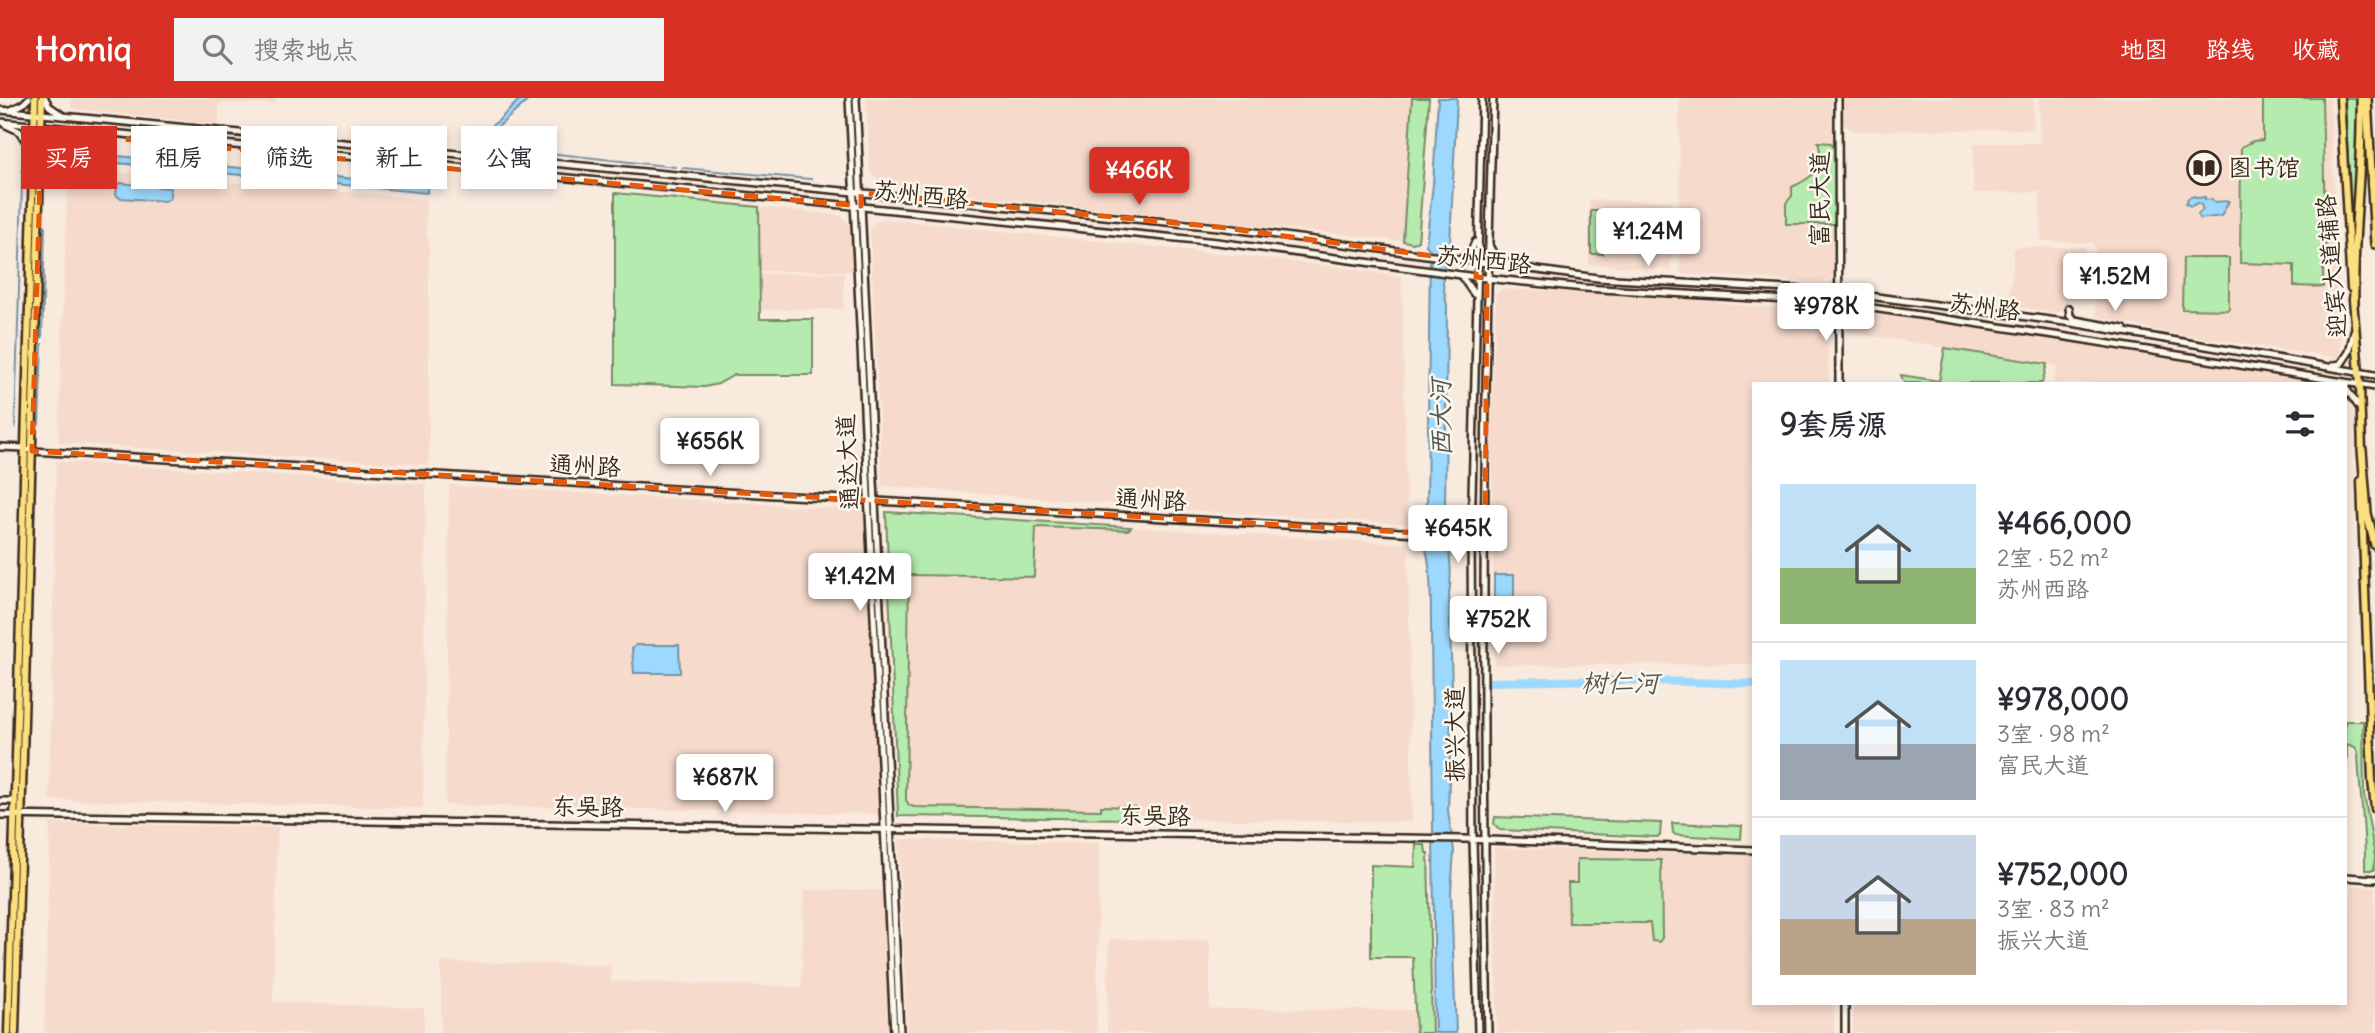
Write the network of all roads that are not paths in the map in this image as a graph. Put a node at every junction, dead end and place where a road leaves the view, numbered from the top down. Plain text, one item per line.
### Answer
1 (29, 98) edge
2 (35, 98) edge
3 (43, 98) edge
4 (849, 98) edge
5 (856, 98) edge
6 (1482, 98) edge
7 (1493, 98) edge
8 (1838, 98) edge
9 (2340, 98) edge
10 (2361, 98) edge
11 (2367, 98) edge
12 (0, 110) edge
13 (7, 111) junction
14 (38, 114) junction
15 (64, 117) junction
16 (0, 123) edge
17 (38, 126) joint
18 (21, 134) edge
19 (241, 134) edge
20 (117, 135) edge
21 (241, 147) edge
22 (557, 164) edge
23 (557, 177) edge
24 (33, 189) edge
25 (39, 189) edge
26 (853, 192) junction
27 (861, 192) junction
28 (853, 206) junction
29 (862, 206) junction
30 (1478, 229) junction
31 (1489, 235) junction
32 (2375, 244) edge
33 (1459, 260) junction
34 (1477, 262) junction
35 (1488, 263) junction
36 (1506, 266) junction
37 (1516, 267) junction
38 (1457, 275) junction
39 (1476, 277) junction
40 (1487, 278) junction
41 (1503, 279) junction
42 (1839, 292) junction
43 (1487, 295) junction
44 (1476, 298) junction
45 (1839, 303) junction
46 (2354, 303) junction
47 (2069, 308) dead end
48 (2355, 321) junction
49 (2144, 335) junction
50 (2328, 366) junction
51 (2359, 372) junction
52 (2375, 375) edge
53 (2330, 379) junction
54 (1839, 382) edge
55 (2337, 382) edge
56 (2360, 384) junction
57 (2375, 387) edge
58 (2347, 389) edge
59 (2361, 410) junction
60 (0, 447) edge
61 (29, 450) junction
62 (2362, 450) junction
63 (867, 500) junction
64 (875, 500) junction
65 (1471, 536) junction
66 (1485, 537) junction
67 (2375, 545) edge
68 (0, 801) edge
69 (15, 801) junction
70 (2375, 809) edge
71 (0, 815) edge
72 (18, 815) junction
73 (887, 830) junction
74 (1473, 840) junction
75 (1484, 840) junction
76 (1752, 850) edge
77 (2347, 877) edge
78 (2375, 879) edge
79 (1845, 1005) edge
80 (8, 1033) edge
81 (15, 1033) edge
82 (894, 1033) edge
83 (900, 1033) edge
84 (1478, 1033) edge
85 (1488, 1033) edge
86 (1845, 1033) edge

1 - 13 main road
2 - 14 main road
3 - 14 main road
3 - 15 main road
4 - 26 main road, 通达大道
5 - 27 main road, 通达大道
6 - 30 main road, 振兴大道
7 - 31 main road, 振兴大道
8 - 42 main road, 富民大道
9 - 46 main road, 迎宾大道辅路
10 - 46 highway
11 - 32 highway
12 - 13 main road, 苏州西路
13 - 14 main road, 苏州西路
14 - 15 main road, 苏州西路
14 - 17 main road
15 - 19 main road, 苏州西路
16 - 17 main road, 苏州西路
16 - 18 main road
20 - 21 main road, 苏州西路
22 - 26 main road, 苏州西路
23 - 28 main road, 苏州西路
24 - 61 main road
25 - 61 main road
26 - 27 main road, 苏州西路
26 - 28 main road, 通达大道
27 - 29 main road, 通达大道
27 - 33 main road, 苏州西路
28 - 29 main road, 苏州西路
28 - 63 main road, 通达大道
29 - 38 main road, 苏州西路
29 - 64 main road, 通达大道
30 - 33 main road
30 - 34 main road, 振兴大道
31 - 35 main road, 振兴大道
31 - 37 main road
33 - 34 main road, 苏州西路
34 - 35 main road, 苏州西路
34 - 39 main road, 振兴大道
35 - 36 main road, 苏州西路
35 - 40 main road, 振兴大道
36 - 37 main road, 苏州西路
36 - 41 main road
37 - 42 main road, 苏州西路
38 - 39 main road, 苏州西路
38 - 44 main road
39 - 40 main road, 苏州西路
39 - 44 main road, 振兴大道
40 - 41 main road, 苏州西路
40 - 43 main road, 振兴大道
41 - 43 main road
41 - 45 main road, 苏州西路
42 - 45 main road, 富民大道
42 - 49 main road, 苏州路
43 - 66 main road, 振兴大道
44 - 65 main road, 振兴大道
45 - 53 main road, 苏州路
45 - 54 main road, 富民大道
46 - 48 main road, 迎宾大道辅路
47 - 49 main road
48 - 50 main road
48 - 51 main road, 迎宾大道辅路
49 - 50 main road, 苏州路
50 - 51 main road, 苏州路
51 - 52 main road, 苏州路
51 - 56 main road, 迎宾大道辅路
53 - 55 main road
53 - 56 main road, 苏州路
56 - 57 main road, 苏州路
56 - 59 main road, 迎宾大道辅路
58 - 59 main road
59 - 62 main road, 迎宾大道辅路
60 - 61 main road, 通州路
61 - 63 main road, 通州路
61 - 69 main road
61 - 72 main road
62 - 67 highway
62 - 70 main road, 迎宾大道辅路
63 - 64 main road, 通州路
63 - 73 main road, 通达大道
64 - 65 main road, 通州路
64 - 73 main road, 通达大道
65 - 66 main road, 通州路
65 - 74 main road, 振兴大道
66 - 75 main road, 振兴大道
68 - 69 main road
69 - 72 main road
71 - 72 main road, 东吴路
72 - 73 main road, 东吴路
72 - 80 main road
72 - 81 main road
73 - 74 main road, 东吴路
73 - 82 main road, 通达大道
73 - 83 main road, 通达大道
74 - 75 main road
74 - 84 main road, 振兴大道
75 - 76 main road
75 - 85 main road, 振兴大道
77 - 78 main road
79 - 86 main road

